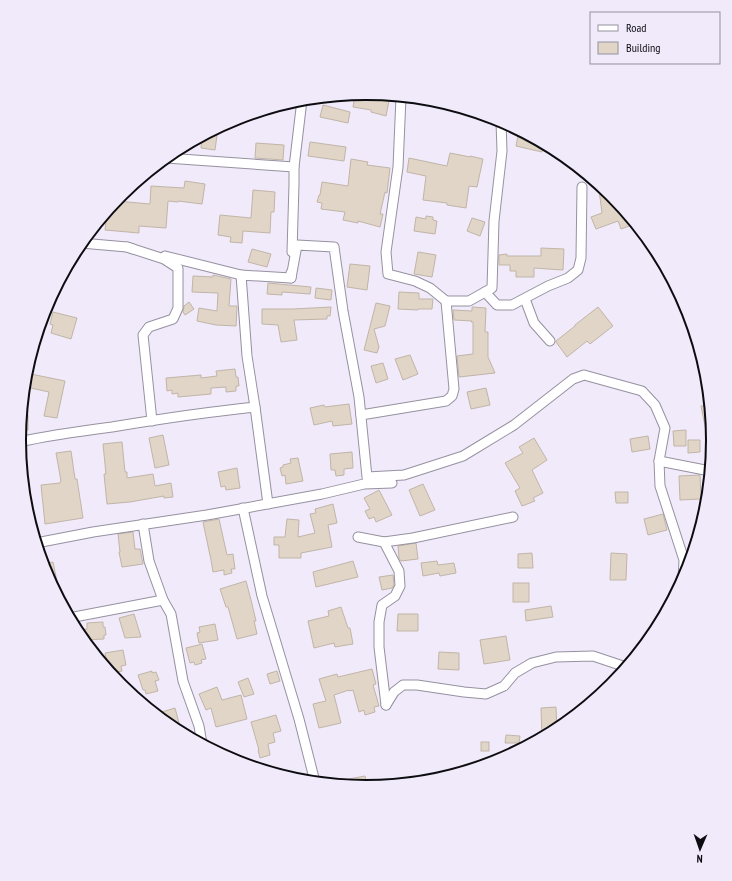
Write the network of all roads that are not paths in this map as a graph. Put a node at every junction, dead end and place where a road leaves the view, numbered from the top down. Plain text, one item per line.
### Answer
1 (400, 102) edge
2 (301, 107) edge
3 (501, 129) edge
4 (176, 159) edge
5 (294, 167) junction
6 (582, 187) dead end
7 (89, 244) edge
8 (127, 247) junction
9 (241, 275) junction
10 (291, 278) junction
11 (485, 292) junction
12 (525, 299) junction
13 (446, 301) junction
14 (550, 341) dead end
15 (255, 407) junction
16 (361, 415) junction
17 (152, 420) junction
18 (26, 441) edge
19 (659, 461) junction
20 (704, 470) edge
21 (392, 482) dead end
22 (268, 504) junction
23 (243, 508) junction
24 (513, 517) dead end
25 (143, 524) junction
26 (358, 537) dead end
27 (42, 542) edge
28 (384, 542) junction
29 (684, 561) edge
30 (163, 600) junction
31 (76, 617) edge
32 (622, 666) edge
33 (201, 737) edge
34 (314, 776) edge

1 - 13 street
2 - 5 street
3 - 11 street
4 - 5 street
5 - 10 street
6 - 12 street
7 - 8 street
8 - 9 street
8 - 17 street
9 - 10 street
9 - 15 street
10 - 16 street
11 - 12 street
11 - 13 street
12 - 14 street
13 - 16 street
15 - 17 street
15 - 22 street
16 - 19 street
17 - 18 street
19 - 20 street
19 - 29 street
21 - 22 street
22 - 23 street
23 - 25 street
23 - 34 street
24 - 28 street
25 - 27 street
25 - 30 street
26 - 28 street
28 - 32 street
30 - 31 street
30 - 33 street

